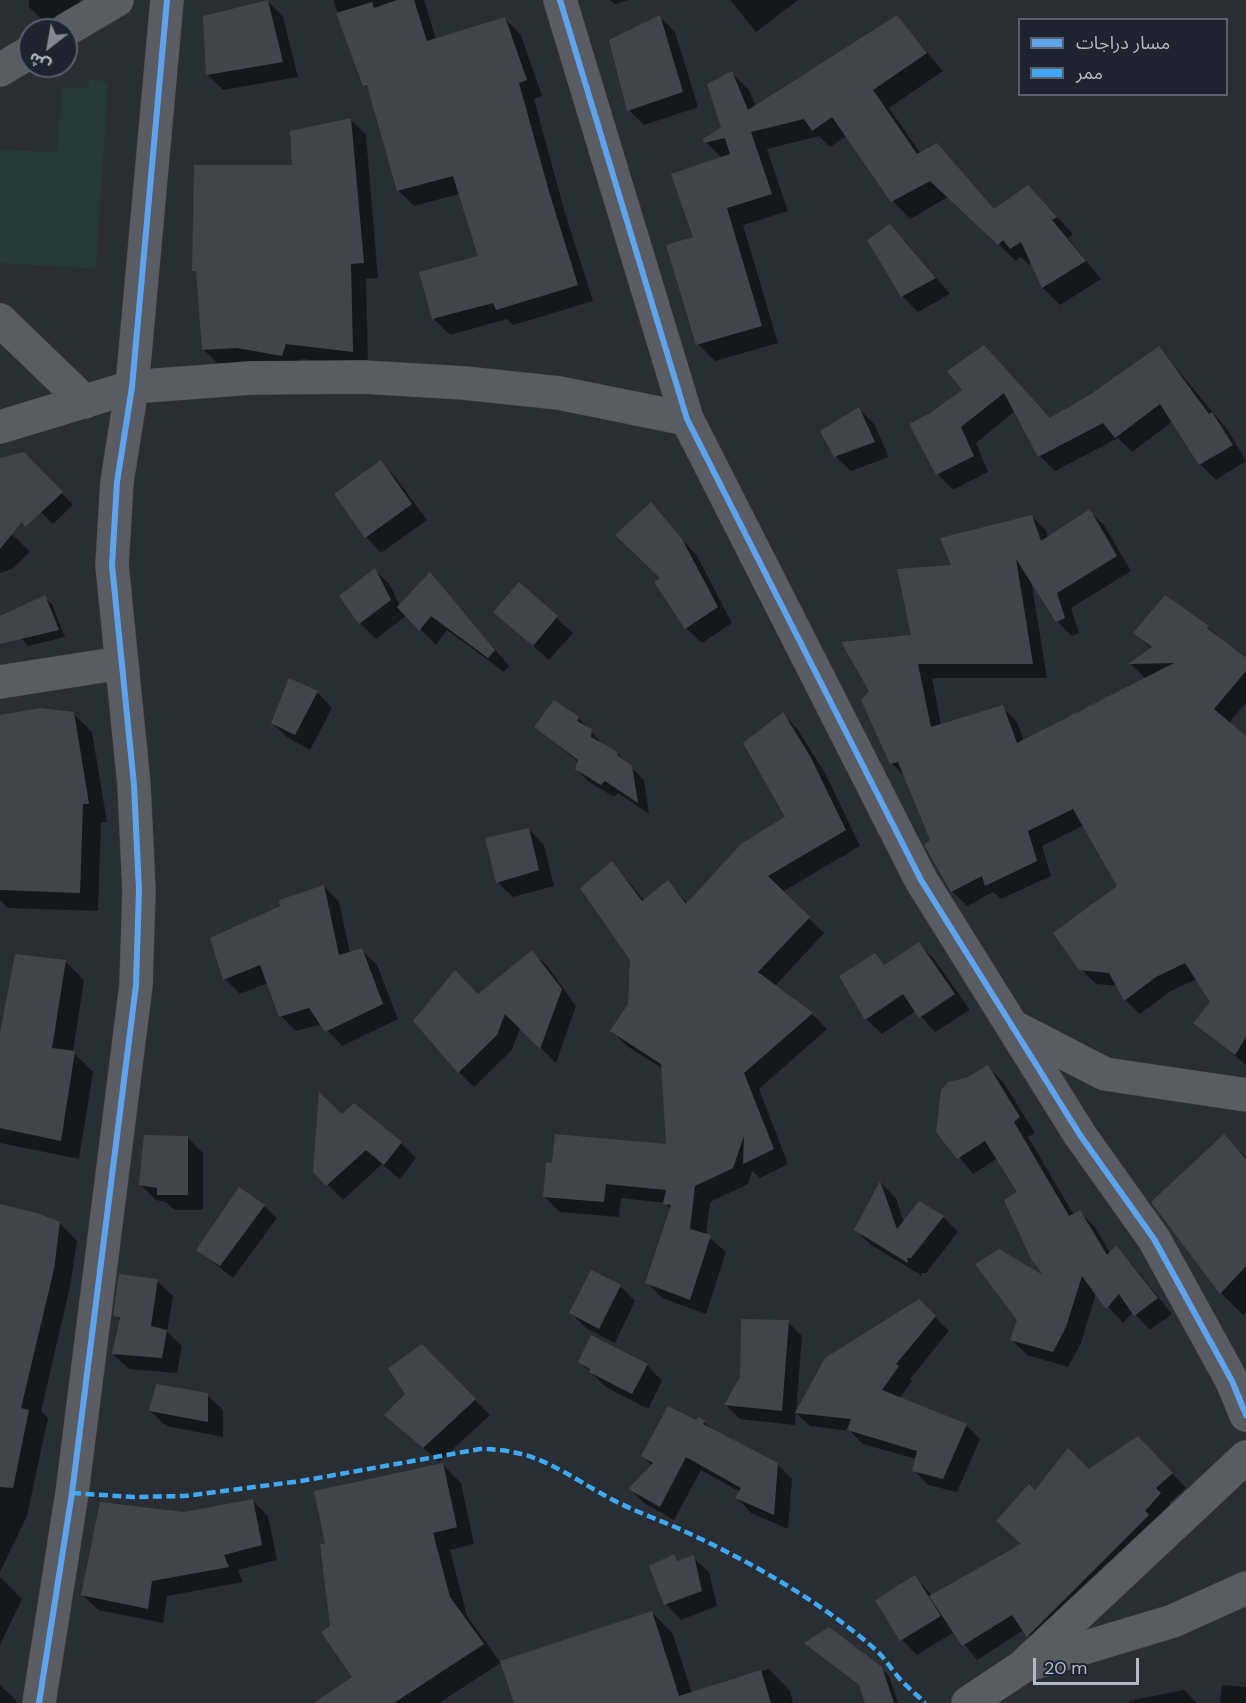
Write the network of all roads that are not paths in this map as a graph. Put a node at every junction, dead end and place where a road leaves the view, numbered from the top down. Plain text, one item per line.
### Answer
1 (117, 0) edge
2 (167, 0) edge
3 (560, 0) edge
4 (78, 23) edge
5 (18, 59) edge
6 (0, 70) edge
7 (0, 320) edge
8 (132, 387) junction
9 (85, 402) junction
10 (687, 419) junction
11 (0, 426) edge
12 (121, 663) junction
13 (0, 682) edge
14 (1011, 1025) junction
15 (1246, 1095) edge
16 (1239, 1374) edge
17 (1246, 1414) edge
18 (1246, 1457) edge
19 (1246, 1588) edge
20 (1022, 1667) junction
21 (39, 1703) edge
22 (968, 1703) edge

1 - 4 street
2 - 8 street
3 - 10 street
5 - 6 street
7 - 9 street
8 - 9 street
8 - 10 street
8 - 12 street
9 - 11 street
10 - 14 street
12 - 13 street
12 - 21 street
14 - 15 street
14 - 16 street
16 - 17 street
18 - 20 street
19 - 20 street
20 - 22 street

